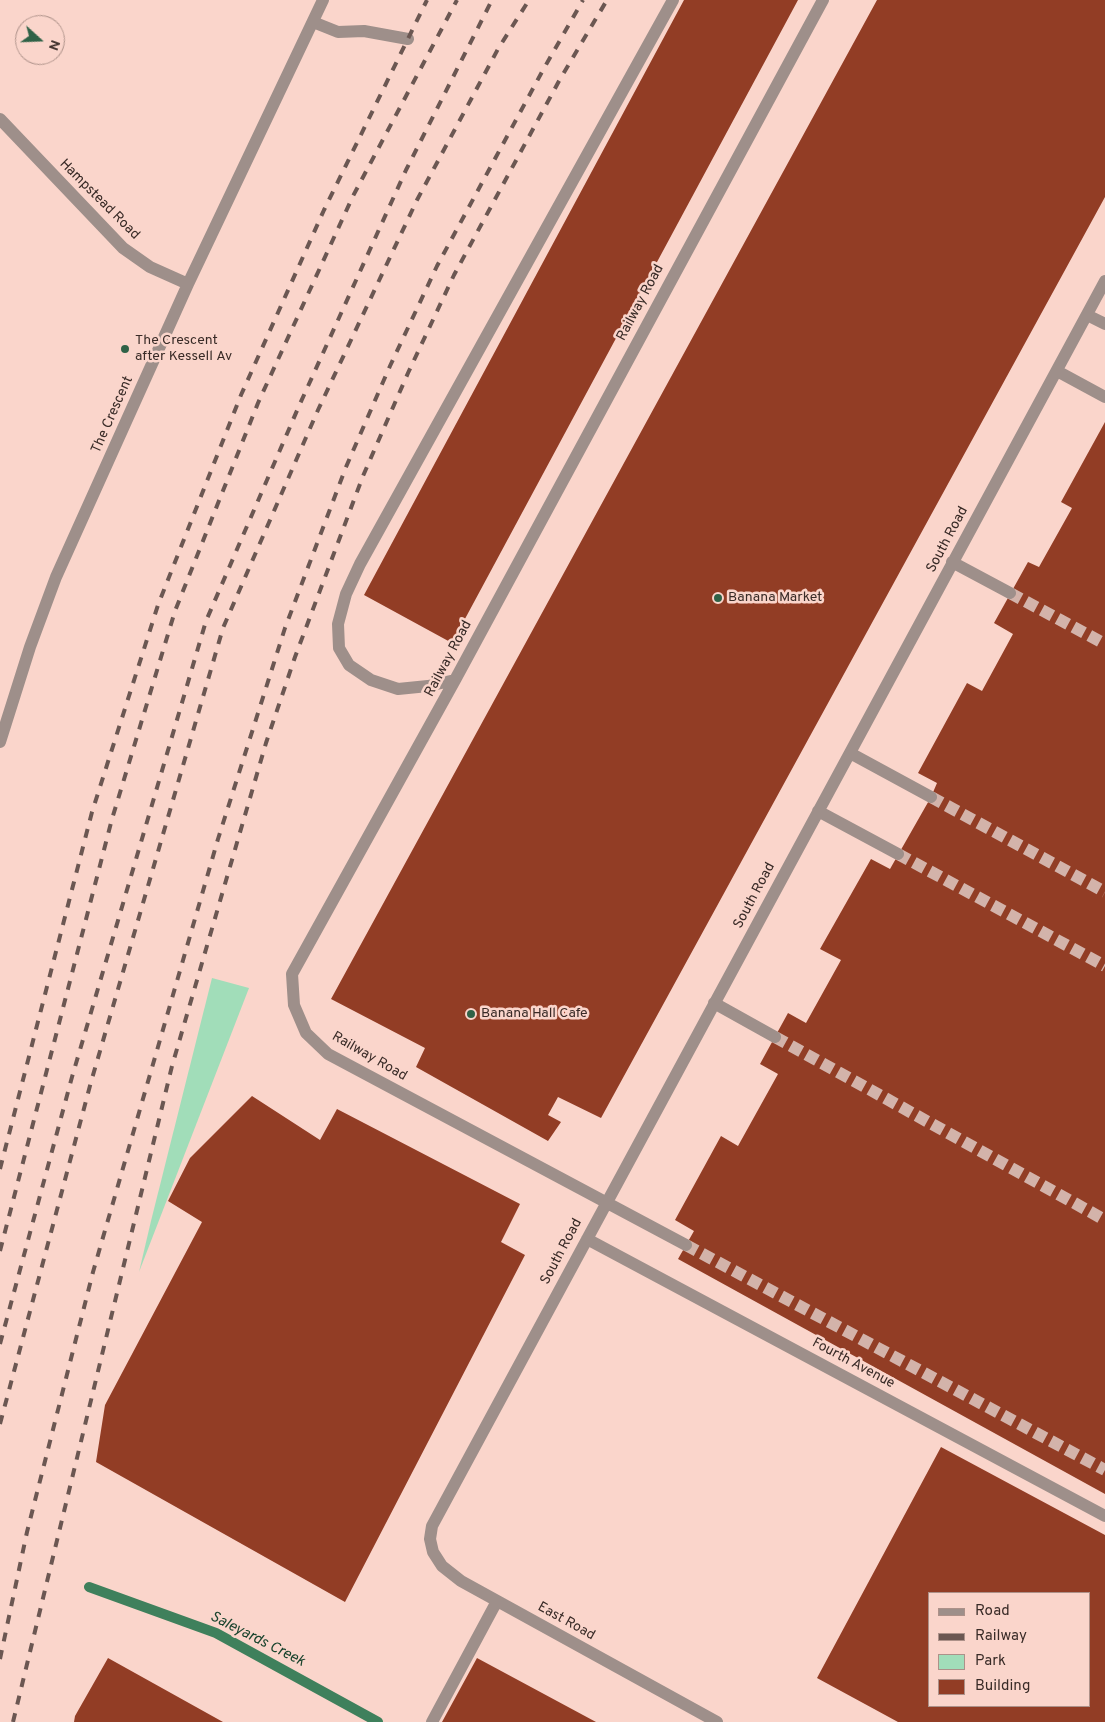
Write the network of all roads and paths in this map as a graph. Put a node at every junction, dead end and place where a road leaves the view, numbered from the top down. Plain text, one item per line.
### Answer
1 (323, 0) edge
2 (673, 0) edge
3 (823, 0) edge
4 (313, 22) junction
5 (408, 39) dead end
6 (0, 119) edge
7 (1105, 281) edge
8 (188, 284) junction
9 (1087, 315) junction
10 (1105, 324) edge
11 (1056, 370) junction
12 (1105, 397) edge
13 (952, 562) junction
14 (1010, 593) tunnel mouth
15 (455, 680) junction
16 (0, 742) edge
17 (850, 753) junction
18 (931, 797) tunnel mouth
19 (818, 811) junction
20 (898, 854) tunnel mouth
21 (714, 1003) junction
22 (775, 1037) tunnel mouth
23 (606, 1202) junction
24 (587, 1239) junction
25 (686, 1245) tunnel mouth
26 (1105, 1516) edge
27 (432, 1526) joint
28 (497, 1601) junction
29 (432, 1722) edge
30 (717, 1722) edge

1 - 4 street, The Crescent
2 - 15 street
3 - 15 street, Railway Road
4 - 5 street
4 - 8 street, The Crescent
6 - 8 street, Hampstead Road
7 - 9 street, South Road
8 - 16 street, The Crescent
9 - 10 street
9 - 11 street, South Road
11 - 12 street
11 - 13 street, South Road
13 - 14 street
13 - 17 street, South Road
15 - 23 street, Railway Road
17 - 18 street
17 - 19 street, South Road
19 - 20 street
19 - 21 street, South Road
21 - 22 street
21 - 23 street, South Road
23 - 24 street, South Road
23 - 25 street
24 - 26 street, Fourth Avenue
24 - 27 street, South Road
27 - 28 street, East Road
28 - 29 street
28 - 30 street, East Road

